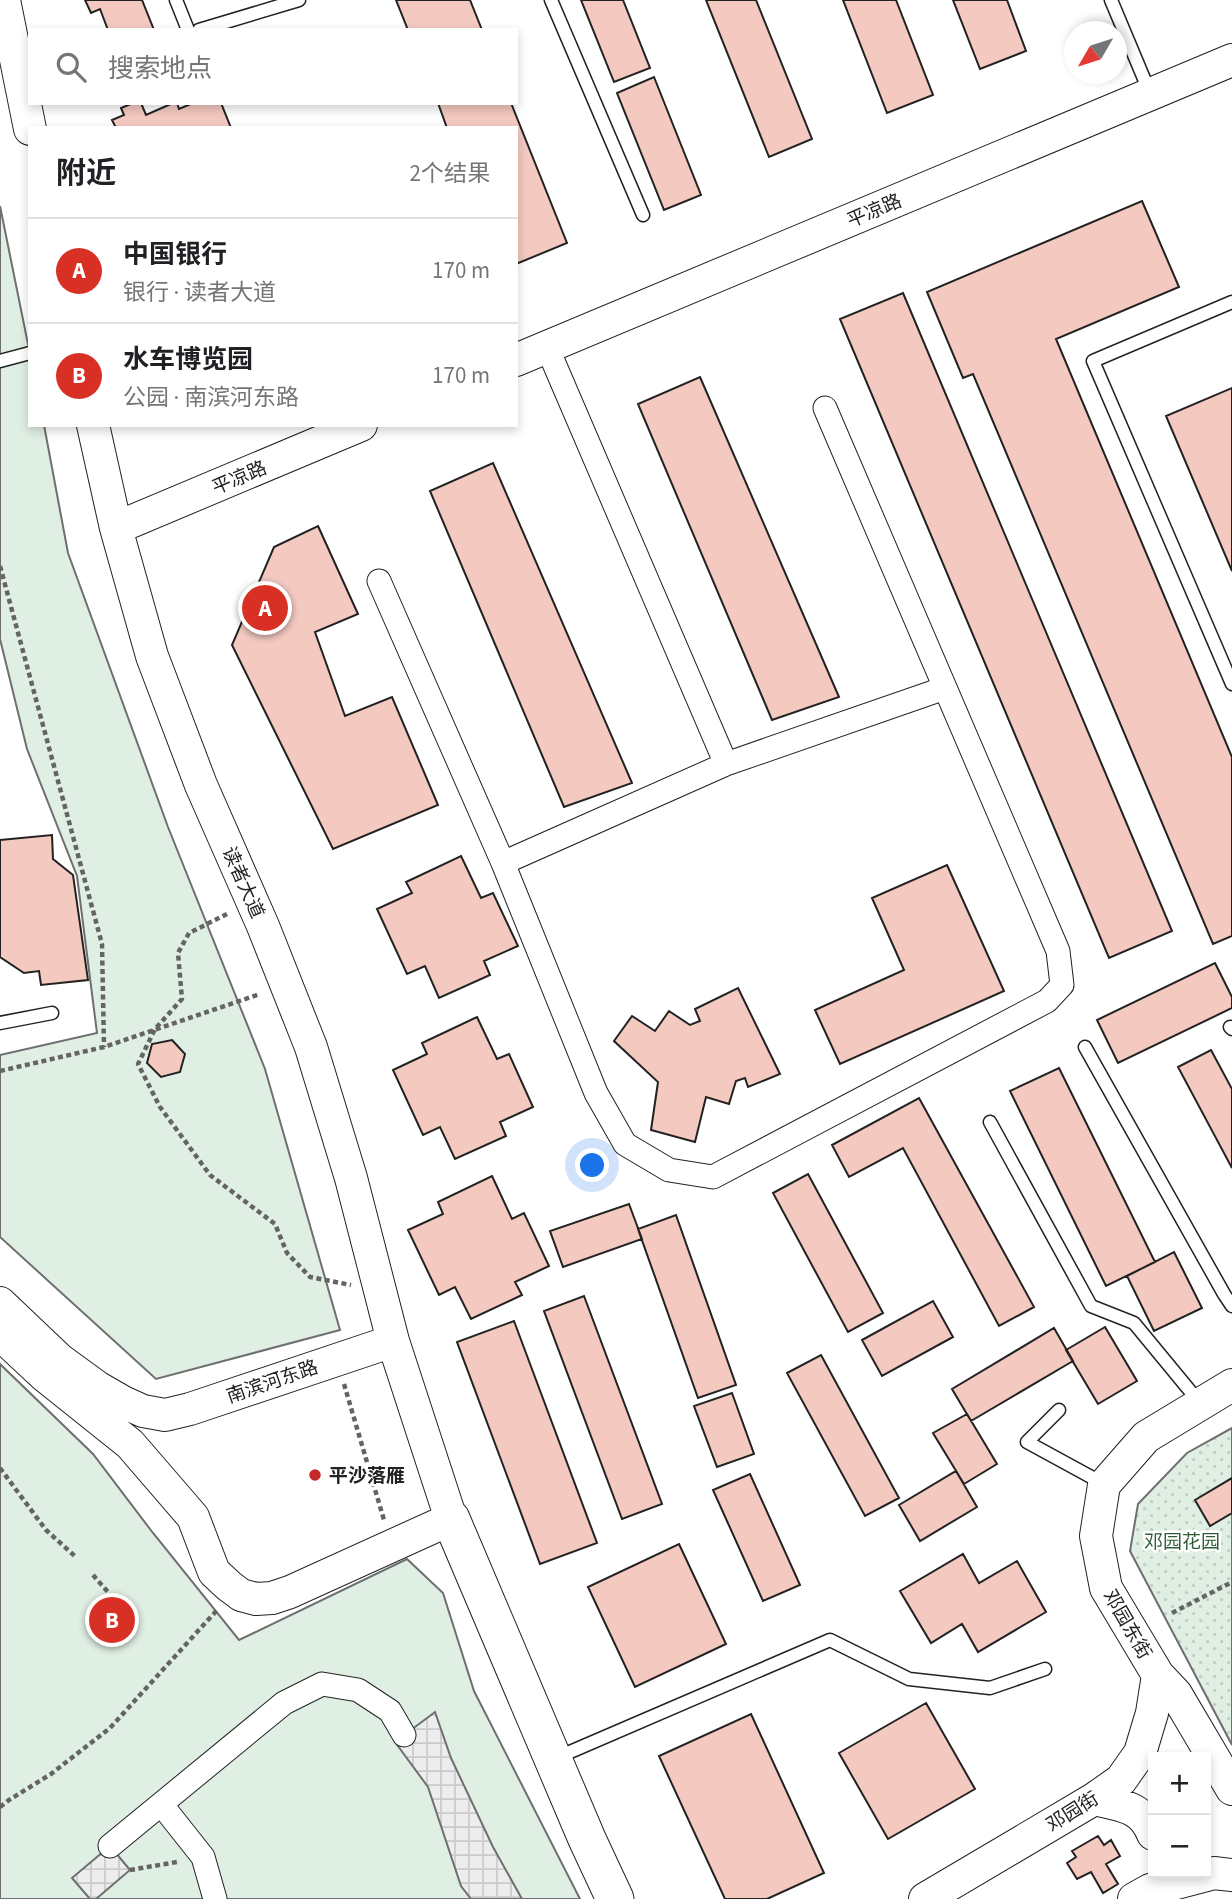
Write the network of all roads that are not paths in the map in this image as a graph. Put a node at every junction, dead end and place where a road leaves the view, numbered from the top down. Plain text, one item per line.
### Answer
1 (4, 0) edge
2 (176, 0) edge
3 (299, 0) edge
4 (551, 0) edge
5 (1111, 0) edge
6 (187, 28) edge
7 (206, 28) edge
8 (1232, 60) edge
9 (1150, 94) junction
10 (29, 126) edge
11 (643, 215) dead end
12 (1232, 302) edge
13 (547, 347) junction
14 (28, 354) edge
15 (518, 359) edge
16 (0, 361) edge
17 (825, 408) dead end
18 (93, 427) edge
19 (356, 427) edge
20 (116, 528) junction
21 (379, 581) dead end
22 (1232, 684) edge
23 (945, 688) junction
24 (726, 764) junction
25 (503, 863) junction
26 (52, 1013) dead end
27 (0, 1023) edge
28 (1085, 1047) dead end
29 (990, 1122) dead end
30 (0, 1303) edge
31 (1232, 1306) edge
32 (0, 1334) edge
33 (393, 1340) junction
34 (1232, 1385) edge
35 (1200, 1404) junction
36 (1059, 1410) dead end
37 (1104, 1485) junction
38 (451, 1519) junction
39 (1045, 1670) dead end
40 (1158, 1675) junction
41 (404, 1735) dead end
42 (553, 1759) junction
43 (1232, 1789) edge
44 (1094, 1799) junction
45 (161, 1804) junction
46 (1148, 1826) edge
47 (110, 1846) dead end
48 (1232, 1875) edge
49 (1147, 1887) edge
50 (215, 1899) edge
51 (615, 1899) edge
52 (925, 1899) edge

1 - 10 main road
2 - 6 lane
3 - 7 lane
4 - 11 lane
5 - 9 lane
8 - 9 main road, 平凉路
9 - 13 main road, 平凉路
12 - 22 lane
13 - 15 main road, 平凉路
13 - 24 street
14 - 16 lane
17 - 23 street
18 - 20 main road, 读者大道
19 - 20 main road, 平凉路
20 - 33 main road, 读者大道
21 - 25 street
23 - 24 street
23 - 25 street
24 - 25 street
26 - 27 lane
28 - 31 lane
29 - 35 lane
30 - 33 main road, 南滨河东路
32 - 38 main road
33 - 38 main road
34 - 35 main road
35 - 37 main road
36 - 37 lane
37 - 40 main road, 邓园东街
38 - 42 main road
39 - 42 lane
40 - 43 main road, 邓园东街
40 - 44 main road, 邓园街
41 - 45 street
42 - 51 main road
44 - 46 main road
44 - 52 main road, 邓园街
45 - 47 street
45 - 50 street
48 - 49 main road

